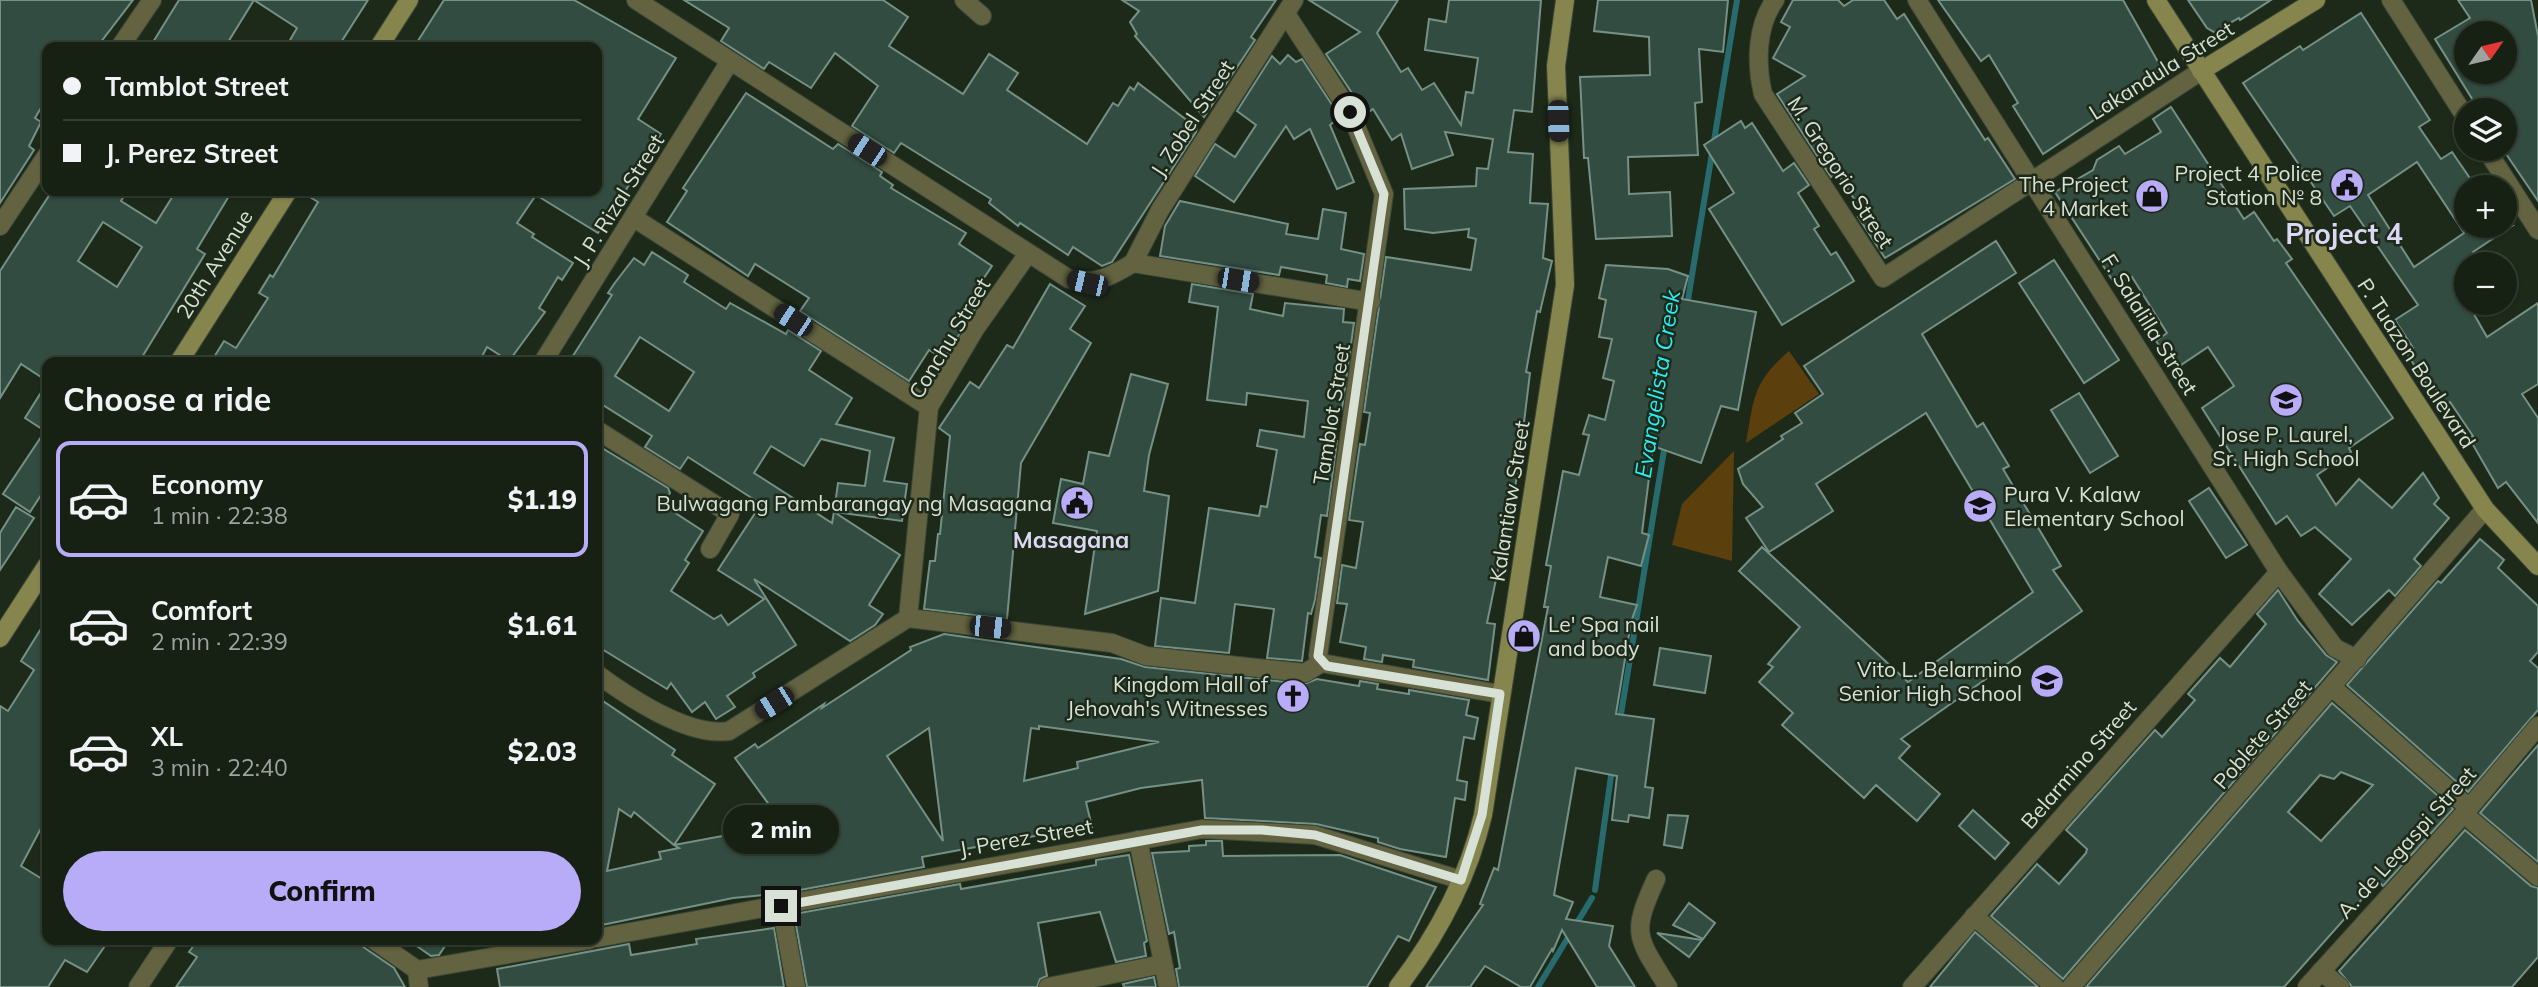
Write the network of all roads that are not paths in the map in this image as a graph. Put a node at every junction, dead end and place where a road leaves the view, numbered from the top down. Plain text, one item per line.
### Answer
1 (152, 0) edge
2 (409, 0) edge
3 (636, 0) edge
4 (964, 0) edge
5 (1565, 0) edge
6 (1775, 0) edge
7 (1917, 0) edge
8 (2155, 0) edge
9 (2316, 0) edge
10 (2391, 0) edge
11 (1290, 7) edge
12 (982, 16) dead end
13 (123, 42) edge
14 (382, 42) edge
15 (730, 61) junction
16 (2201, 72) junction
17 (2454, 99) edge
18 (2494, 161) edge
19 (42, 163) edge
20 (2030, 179) junction
21 (285, 196) edge
22 (634, 218) junction
23 (0, 226) edge
24 (2538, 230) edge
25 (1027, 254) junction
26 (1133, 263) junction
27 (1371, 302) junction
28 (182, 357) edge
29 (546, 357) edge
30 (929, 407) junction
31 (602, 433) edge
32 (2485, 509) junction
33 (710, 549) dead end
34 (2538, 566) edge
35 (2279, 572) junction
36 (42, 573) edge
37 (908, 618) junction
38 (0, 638) edge
39 (2357, 659) junction
40 (1321, 663) junction
41 (602, 677) edge
42 (2333, 688) junction
43 (1500, 694) junction
44 (2538, 726) edge
45 (2467, 811) junction
46 (1138, 840) junction
47 (2538, 877) edge
48 (1656, 879) dead end
49 (1461, 880) junction
50 (781, 906) junction
51 (1974, 916) junction
52 (602, 937) edge
53 (166, 945) edge
54 (380, 945) edge
55 (567, 945) edge
56 (1163, 964) junction
57 (2321, 971) junction
58 (418, 979) edge
59 (138, 987) edge
60 (796, 987) edge
61 (1048, 987) edge
62 (1168, 987) edge
63 (1398, 987) edge
64 (1668, 987) edge
65 (1912, 987) edge
66 (2055, 987) edge
67 (2071, 987) edge
68 (2307, 987) edge
69 (2340, 987) edge

1 - 13 street
2 - 14 street
3 - 15 street
4 - 12 street
5 - 43 street, Kalantiaw Street
6 - 20 street, M. Gregorio Street
7 - 20 street, F. Salalilla Street
8 - 16 street, P. Tuazon Boulevard
9 - 16 street, Lakandula Street
10 - 17 street
11 - 26 street, J. Zobel Street
11 - 27 street, Tamblot Street
15 - 22 street, J. P. Rizal Street
15 - 25 street
16 - 20 street, Lakandula Street
16 - 32 street, P. Tuazon Boulevard
18 - 24 street
19 - 23 street
20 - 35 street, F. Salalilla Street
21 - 28 street, 20th Avenue
22 - 29 street, J. P. Rizal Street
22 - 30 street
25 - 26 street
25 - 30 street, Conchu Street
26 - 27 street
27 - 40 street, Tamblot Street
30 - 37 street, Conchu Street
31 - 33 street
32 - 34 street, P. Tuazon Boulevard
32 - 39 street, Poblete Street
35 - 39 street, F. Salalilla Street
35 - 51 street, Belarmino Street
36 - 38 street
37 - 40 street
37 - 41 street
39 - 42 street, Poblete Street
40 - 43 street
42 - 45 street
42 - 67 street, Poblete Street
43 - 49 street, Kalantiaw Street
44 - 45 street, A. de Legaspi Street
45 - 47 street
45 - 57 street, A. de Legaspi Street
46 - 49 street, J. Perez Street
46 - 50 street, J. Perez Street
46 - 56 street
48 - 64 street
49 - 63 street, Kalantiaw Street
50 - 52 street, J. Perez Street
50 - 60 street
51 - 65 street, Belarmino Street
51 - 66 street
53 - 59 street
54 - 58 street
55 - 58 street
56 - 61 street
56 - 62 street
57 - 68 street, A. de Legaspi Street
57 - 69 street

